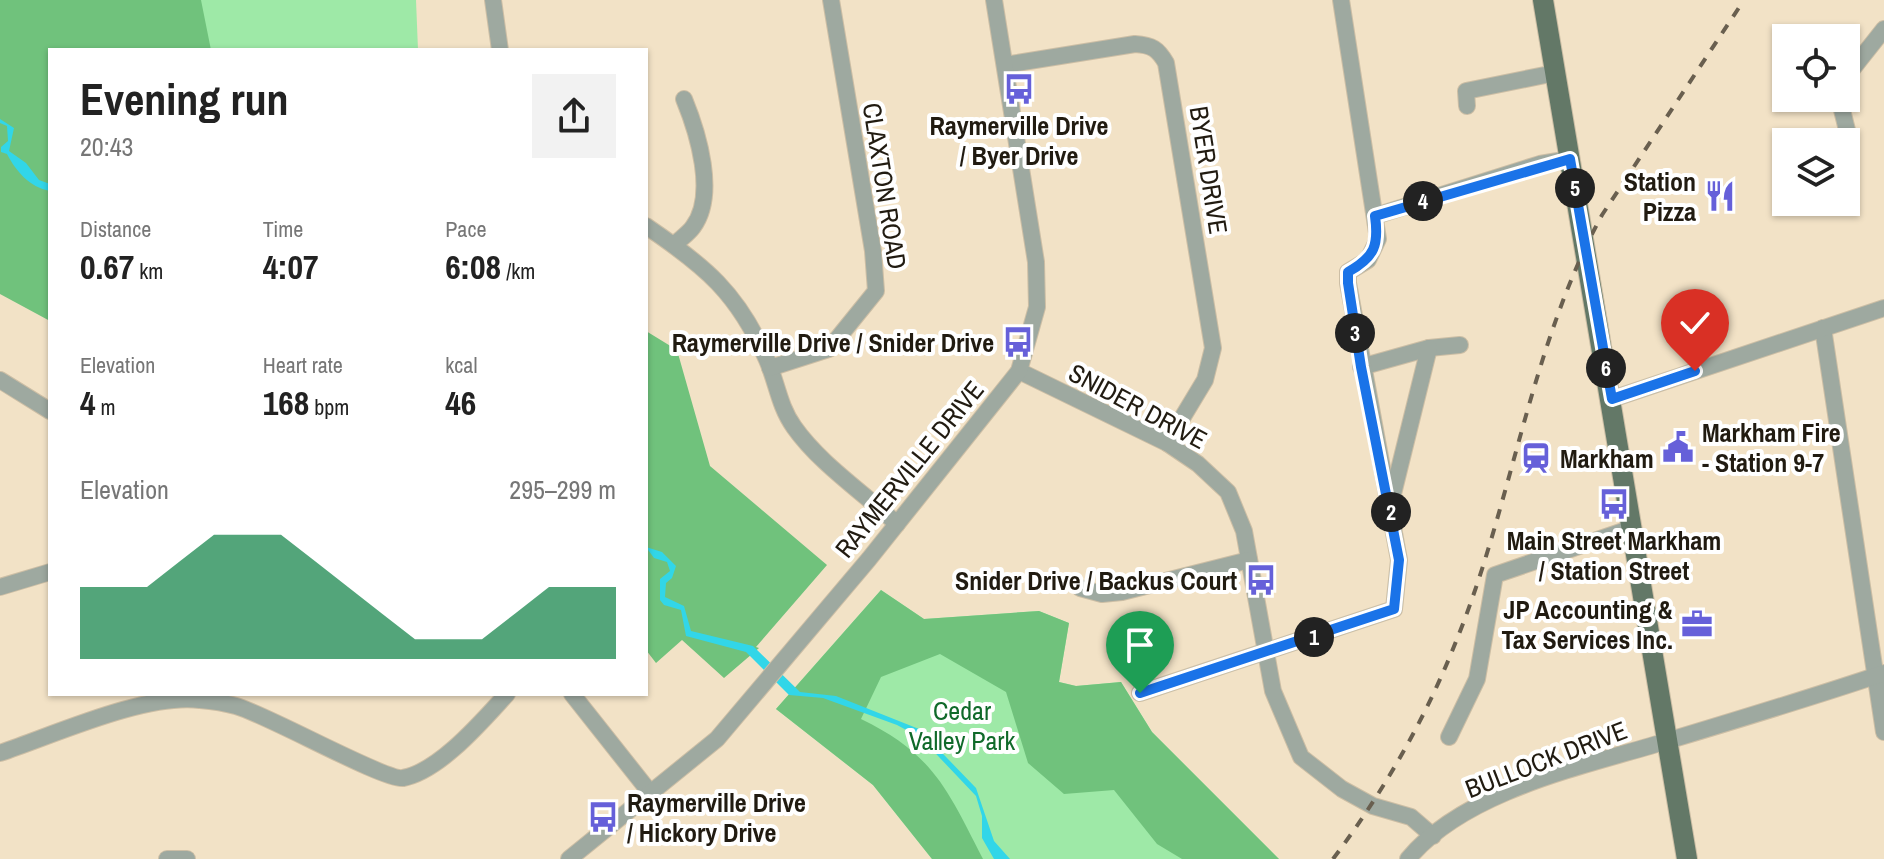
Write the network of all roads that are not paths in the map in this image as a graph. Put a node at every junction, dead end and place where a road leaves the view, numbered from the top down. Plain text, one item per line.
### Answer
1 (493, 0) edge
2 (831, 0) edge
3 (994, 0) edge
4 (1341, 0) edge
5 (1543, 0) edge
6 (1884, 29) edge
7 (500, 48) edge
8 (1860, 59) edge
9 (1005, 65) junction
10 (1555, 73) junction
11 (684, 99) dead end
12 (1467, 106) dead end
13 (1570, 159) junction
14 (1375, 216) junction
15 (648, 227) edge
16 (674, 245) junction
17 (1884, 308) edge
18 (1823, 328) junction
19 (1460, 345) dead end
20 (1429, 348) junction
21 (1361, 367) junction
22 (770, 368) junction
23 (1019, 371) junction
24 (0, 380) edge
25 (1612, 399) junction
26 (48, 410) edge
27 (1167, 443) junction
28 (1391, 505) junction
29 (897, 524) junction
30 (1632, 528) junction
31 (1249, 560) junction
32 (48, 573) edge
33 (0, 587) edge
34 (1080, 588) dead end
35 (1265, 654) junction
36 (1879, 675) edge
37 (1140, 693) dead end
38 (505, 696) edge
39 (574, 696) edge
40 (1884, 732) edge
41 (1449, 737) dead end
42 (1667, 741) junction
43 (0, 753) edge
44 (652, 795) junction
45 (1433, 836) junction
46 (167, 859) edge
47 (187, 859) edge
48 (569, 859) edge
49 (1408, 859) edge
50 (1687, 859) edge

1 - 7 street
2 - 22 street, CLAXTON ROAD
3 - 9 street, RAYMERVILLE DRIVE
4 - 14 street
5 - 10 main road
6 - 8 street
9 - 23 street, RAYMERVILLE DRIVE
9 - 27 street, BYER DRIVE
10 - 12 street
10 - 13 main road
11 - 16 street
13 - 14 street
13 - 25 main road
14 - 21 street
15 - 16 street
16 - 22 street
17 - 18 street
18 - 25 street
18 - 36 street
19 - 20 street
20 - 21 street
20 - 28 street
21 - 28 street
22 - 29 street
23 - 27 street, SNIDER DRIVE
23 - 29 street, RAYMERVILLE DRIVE
24 - 26 street
25 - 30 main road
27 - 31 street, SNIDER DRIVE
28 - 35 street
29 - 44 street, RAYMERVILLE DRIVE
30 - 41 street
30 - 42 main road
31 - 34 street
31 - 35 street, SNIDER DRIVE
32 - 33 street
35 - 37 street
35 - 45 street, SNIDER DRIVE
36 - 40 street
36 - 42 street, BULLOCK DRIVE
38 - 43 street
39 - 44 street
42 - 45 street, BULLOCK DRIVE
42 - 50 main road
44 - 48 street, RAYMERVILLE DRIVE
45 - 49 street, BULLOCK DRIVE
46 - 47 street

